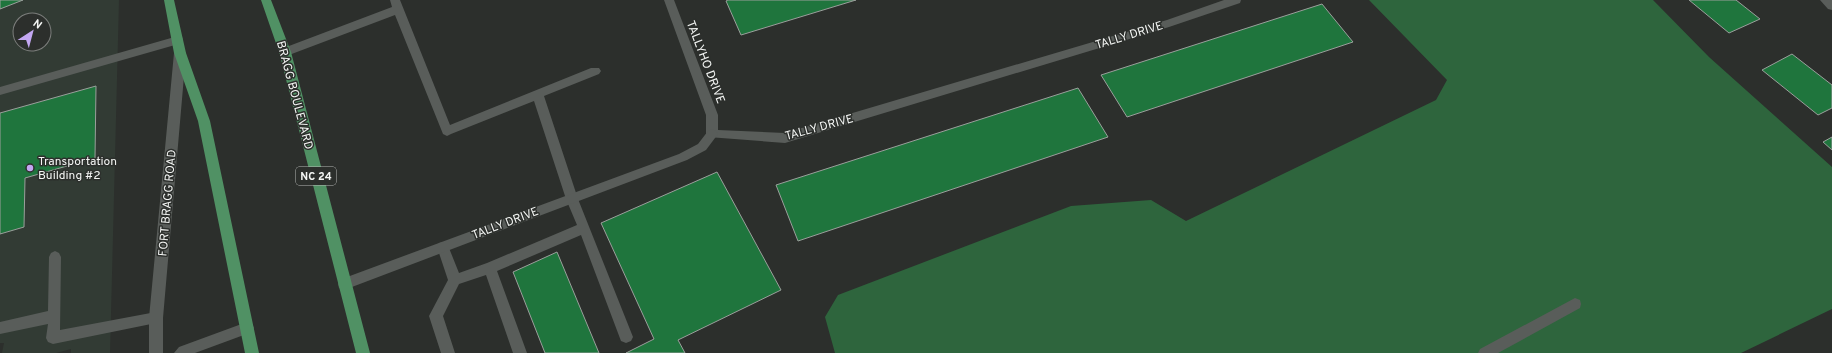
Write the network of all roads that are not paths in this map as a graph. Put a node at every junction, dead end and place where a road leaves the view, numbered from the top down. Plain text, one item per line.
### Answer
1 (169, 0) edge
2 (266, 0) edge
3 (669, 0) edge
4 (1236, 0) edge
5 (1825, 0) edge
6 (397, 5) edge
7 (1832, 6) edge
8 (178, 40) junction
9 (285, 52) junction
10 (180, 53) junction
11 (595, 71) dead end
12 (0, 91) edge
13 (538, 95) junction
14 (712, 134) junction
15 (572, 199) junction
16 (584, 228) junction
17 (443, 247) junction
18 (55, 257) dead end
19 (490, 268) junction
20 (455, 280) junction
21 (344, 284) junction
22 (1574, 304) dead end
23 (55, 316) junction
24 (156, 318) junction
25 (0, 328) edge
26 (247, 328) junction
27 (626, 337) dead end
28 (156, 353) edge
29 (181, 353) edge
30 (252, 353) edge
31 (363, 353) edge
32 (448, 353) edge
33 (520, 353) edge
34 (1485, 353) edge

1 - 8 main road
2 - 9 main road, BRAGG BOULEVARD / NC 24
3 - 14 street, TALLYHO DRIVE
4 - 14 street, TALLY DRIVE
5 - 7 street
6 - 9 street
6 - 13 street
8 - 10 main road
8 - 12 street
9 - 21 main road, BRAGG BOULEVARD / NC 24
10 - 24 street, FORT BRAGG ROAD
10 - 26 main road
11 - 13 street
13 - 15 street
14 - 15 street, TALLY DRIVE
15 - 16 street
15 - 17 street, TALLY DRIVE
16 - 19 street
16 - 27 street
17 - 20 street
17 - 21 street, TALLY DRIVE
18 - 23 street
19 - 20 street
19 - 33 street
20 - 32 street
21 - 31 main road, BRAGG BOULEVARD / NC 24
22 - 34 street
23 - 24 street
23 - 25 street
24 - 28 street, FORT BRAGG ROAD
26 - 29 street
26 - 30 main road

